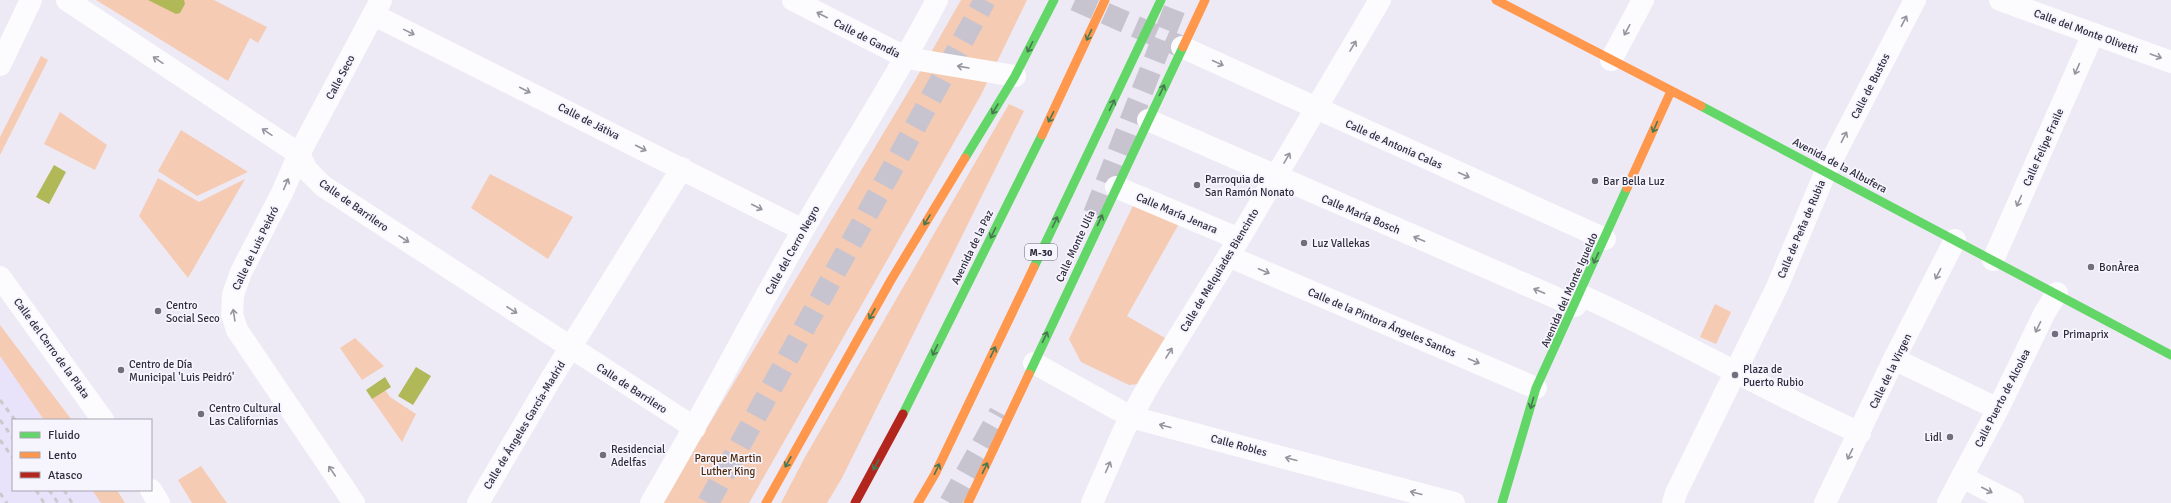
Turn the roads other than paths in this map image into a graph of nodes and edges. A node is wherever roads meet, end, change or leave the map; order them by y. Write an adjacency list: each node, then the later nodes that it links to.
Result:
1 (31, 0): 20 (street)
2 (68, 0): 25 (street, Calle de Barrilero, one-way to 2)
3 (793, 0): 17 (street, Calle de Gandía, one-way to 3)
4 (937, 0): 17 (street, Calle del Cerro Negro)
5 (1054, 0): 21 (main road, one-way to 21)
6 (1106, 0): 56 (main road, Avenida de la Paz, one-way to 56)
7 (1161, 0): 57 (main road, M-30, one-way to 7)
8 (1205, 0): 16 (main road, Calle Monte Ulía)
9 (1380, 0): 23 (street, Calle de Melquiades Biencinto, one-way to 9)
10 (1496, 0): 18 (main road, Avenida de la Albufera)
11 (1643, 0): 18 (street, one-way to 18)
12 (1915, 0): 27 (street, Calle de Bustos, one-way to 12)
13 (2000, 0): 15 (street, Calle del Monte Olivetti)
14 (378, 7): 25 (street, Calle Seco); 26 (street, Calle de Játiva, one-way to 26)
15 (2093, 34): 19 (street, Calle del Monte Olivetti, one-way to 19); 34 (street, Calle Felipe Fraile, one-way to 34)
16 (1182, 47): 23 (street, Calle de Antonia Calas, one-way to 23); 24 (main road, Calle Monte Ulía, one-way to 16)
17 (907, 58): 21 (street, Calle de Gandía, one-way to 17); 30 (street, Calle del Cerro Negro)
18 (1611, 60): 22 (main road, Avenida de la Albufera)
19 (2171, 62)
20 (0, 66)
21 (1015, 76): 55 (main road, one-way to 55)
22 (1671, 91): 27 (main road, Avenida de la Albufera); 31 (main road, Avenida del Monte Igueldo, one-way to 31)
23 (1316, 108): 28 (street, Calle de Melquiades Biencinto, one-way to 23); 31 (street, Calle de Antonia Calas, one-way to 31)
24 (1148, 120): 28 (street, Calle María Bosch); 29 (main road, Calle Monte Ulía)
25 (299, 154): 38 (street, Calle de Barrilero, one-way to 38); 52 (street, Calle de Luis Peidró, one-way to 25)
26 (682, 168): 30 (street, Calle de Játiva, one-way to 30); 38 (street)
27 (1826, 172): 32 (main road, Avenida de la Albufera); 42 (street, Calle de Peña de Rubia)
28 (1276, 177): 33 (street, Calle de Melquiades Biencinto); 37 (street, Calle María Bosch, one-way to 28)
29 (1116, 187): 33 (street, Calle María Jenara); 41 (main road, Calle Monte Ulía, one-way to 29)
30 (803, 230): 47 (street, Calle del Cerro Negro)
31 (1605, 239): 37 (main road, Avenida del Monte Igueldo, one-way to 37)
32 (1956, 240): 34 (main road, Avenida de la Albufera); 40 (street, Calle de la Virgen, one-way to 40)
33 (1233, 248): 43 (street, Calle de la Pintora Ángeles Santos, one-way to 43); 45 (street, Calle de Melquiades Biencinto, one-way to 33)
34 (1993, 260): 36 (main road, Avenida de la Albufera)
35 (0, 276): 46 (street, Calle del Cerro de la Plata)
36 (2057, 293): 39 (main road, Avenida de la Albufera); 44 (street, Calle Puerto de Alcolea, one-way to 44)
37 (1577, 300): 42 (street, Calle María Bosch); 43 (main road, Avenida del Monte Igueldo)
38 (570, 348): 47 (street, Calle de Barrilero); 53 (street, Calle de Ángeles García-Madrid)
39 (2171, 355)
40 (1894, 359): 44 (street); 48 (street, Calle de la Virgen)
41 (1034, 363): 45 (street, Calle Robles); 58 (main road, Calle Monte Ulía, one-way to 41)
42 (1736, 372): 48 (street); 62 (street)
43 (1536, 388): 61 (main road, Avenida del Monte Igueldo, one-way to 61)
44 (1998, 409): 49 (street, Calle Puerto de Alcolea)
45 (1131, 416): 59 (street, Calle de Melquiades Biencinto, one-way to 45); 60 (street, Calle Robles, one-way to 45)
46 (102, 419)
47 (695, 428): 54 (street, Calle del Cerro Negro)
48 (1860, 433): 63 (street, Calle de la Virgen, one-way to 63)
49 (1962, 477): 64 (street, Calle Puerto de Alcolea); 65 (street, one-way to 65)
50 (152, 491): 51 (street)
51 (159, 503)
52 (354, 503)
53 (478, 503)
54 (651, 503)
55 (766, 503)
56 (855, 503)
57 (918, 503)
58 (968, 503)
59 (1092, 503)
60 (1454, 503)
61 (1502, 503)
62 (1673, 503)
63 (1825, 503)
64 (1948, 503)
65 (2013, 503)

